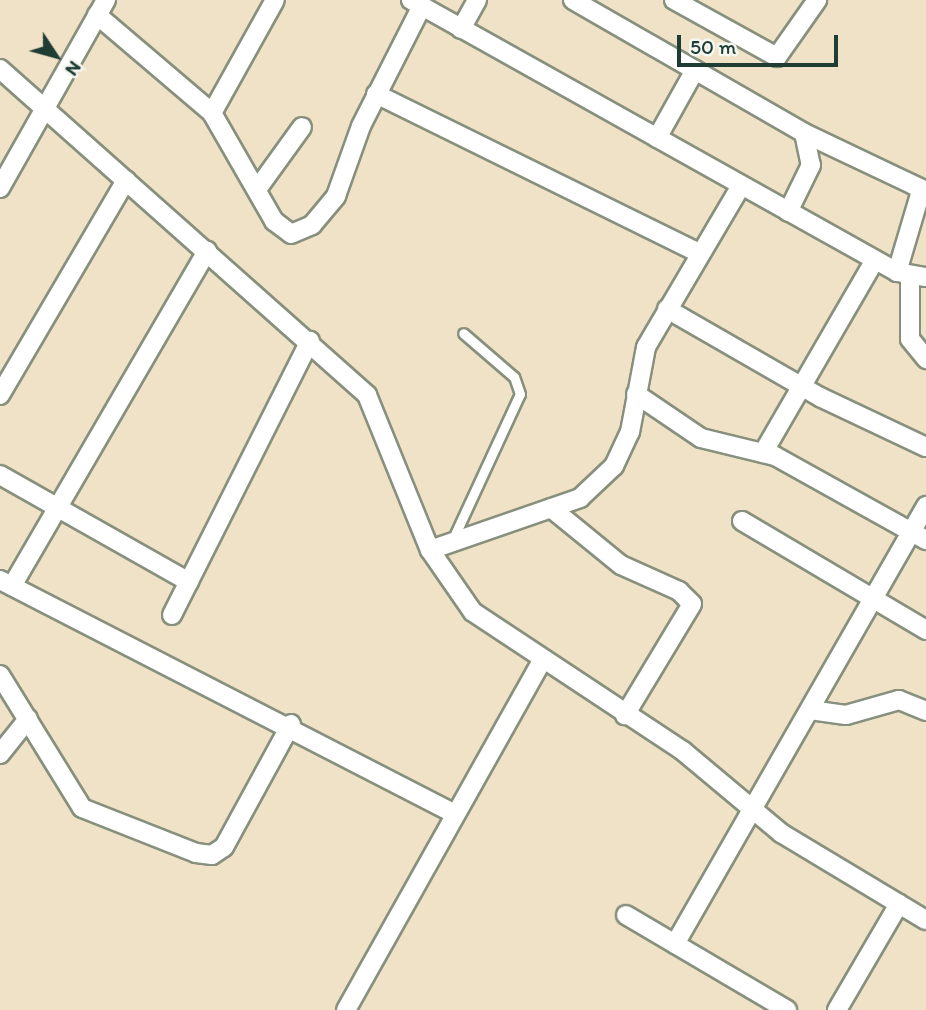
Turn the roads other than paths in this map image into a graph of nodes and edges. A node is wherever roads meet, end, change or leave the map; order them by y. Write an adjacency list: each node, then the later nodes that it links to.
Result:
1 (275, 0): 13 (street)
2 (477, 0): 8 (street)
3 (573, 0): 10 (street)
4 (674, 0): 5 (street)
5 (817, 0)
6 (416, 3): 8 (street); 11 (street)
7 (102, 8): 12 (street); 13 (street)
8 (461, 29): 16 (street)
9 (0, 69): 12 (street)
10 (695, 69): 15 (street); 16 (street)
11 (376, 94): 20 (street); 24 (street)
12 (44, 108): 17 (street); 19 (street)
13 (212, 113): 20 (street)
14 (302, 127): 20 (street)
15 (804, 133): 21 (street); 22 (street)
16 (657, 138): 18 (street)
17 (126, 180): 23 (street); 33 (street)
18 (741, 186): 22 (street); 24 (street)
19 (0, 188)
20 (258, 188)
21 (923, 191): 26 (street)
22 (788, 212): 25 (street)
23 (207, 251): 29 (street); 39 (street)
24 (697, 252): 27 (street)
25 (875, 260): 26 (street); 31 (street)
26 (911, 275): 30 (street)
27 (667, 309): 31 (street); 32 (street)
28 (463, 332): 42 (lane)
29 (310, 341): 43 (street); 44 (street)
30 (926, 359)
31 (800, 385): 34 (street); 35 (street)
32 (636, 394): 35 (street); 38 (street)
33 (0, 395)
34 (926, 447)
35 (762, 453): 41 (street)
36 (0, 475): 39 (street)
37 (926, 506): 41 (street)
38 (551, 508): 42 (street); 53 (street)
39 (57, 509): 44 (street); 45 (street)
40 (742, 521): 46 (street)
41 (919, 535): 46 (street)
42 (450, 543): 43 (street)
43 (430, 550): 49 (street)
44 (189, 582): 47 (street)
45 (6, 583): 55 (street)
46 (873, 600): 48 (street); 51 (street)
47 (172, 615)
48 (926, 630)
49 (541, 663): 53 (street); 58 (street)
50 (0, 675): 54 (street)
51 (810, 710): 52 (street); 57 (street)
52 (926, 711)
53 (625, 715): 57 (street)
54 (28, 719): 55 (street); 56 (street)
55 (291, 724): 58 (street)
56 (0, 754)
57 (754, 810): 59 (street); 62 (street)
58 (453, 813): 63 (street)
59 (899, 904): 61 (street); 65 (street)
60 (626, 915): 62 (street)
61 (926, 920)
62 (675, 944): 64 (street)
63 (346, 1010)
64 (787, 1010)
65 (837, 1010)

